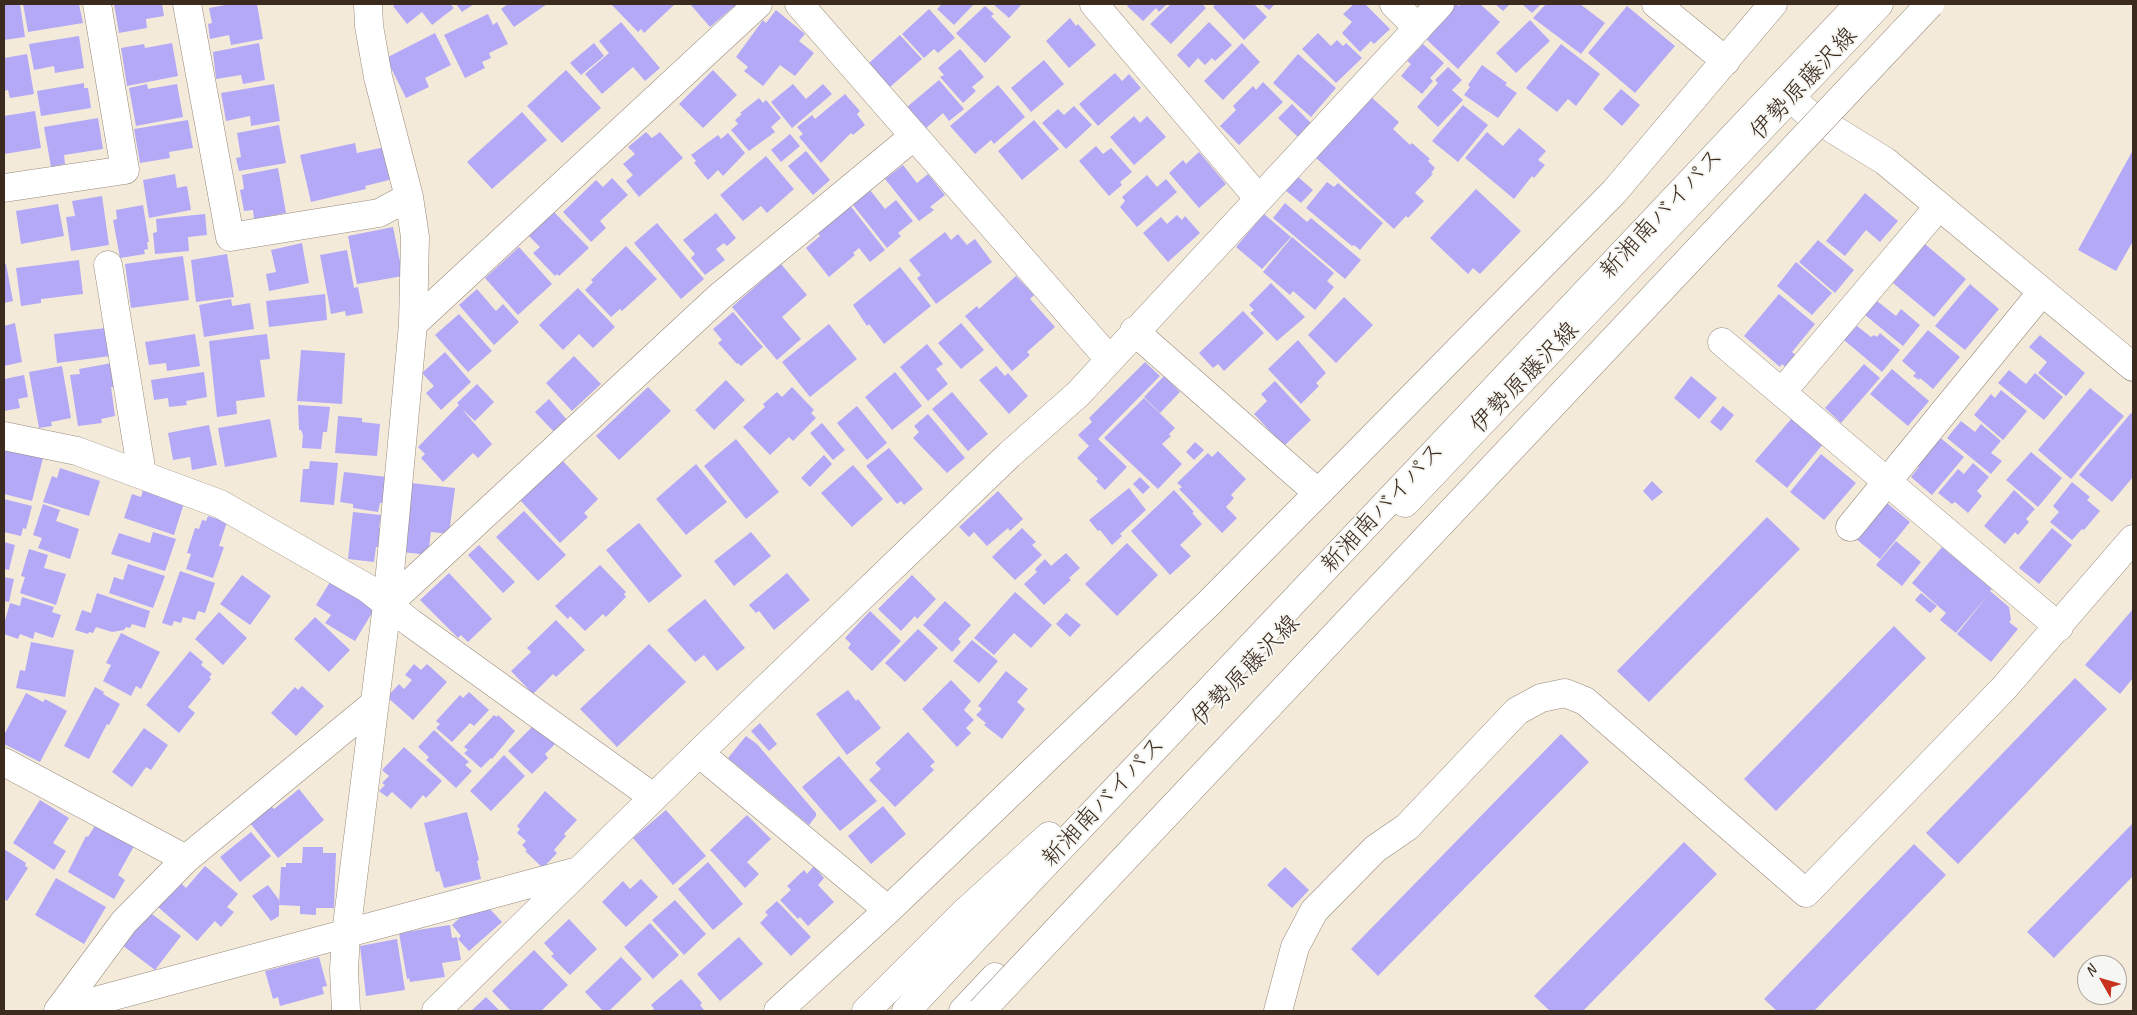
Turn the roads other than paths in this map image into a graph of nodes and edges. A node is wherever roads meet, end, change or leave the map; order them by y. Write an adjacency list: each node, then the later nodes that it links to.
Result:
1 (97, 4): 19 (main road)
2 (187, 4): 20 (main road)
3 (368, 4): 20 (main road)
4 (758, 4): 25 (main road)
5 (799, 4): 18 (main road)
6 (1094, 4): 21 (main road)
7 (1394, 4): 15 (main road)
8 (1440, 4): 15 (main road)
9 (1656, 4): 16 (main road)
10 (1773, 4): 16 (main road)
11 (1859, 4): 39 (main road, 新湘南バイパス)
12 (1879, 4): 17 (main road, 伊勢原藤沢線)
13 (1914, 4): 17 (main road, 伊勢原藤沢線)
14 (1930, 4): 46 (main road, bridge)
15 (1418, 28): 21 (main road)
16 (1726, 61): 34 (main road)
17 (1800, 106): 22 (main road); 55 (main road, 伊勢原藤沢線); 56 (main road, 伊勢原藤沢線)
18 (914, 136): 28 (main road); 37 (main road)
19 (4, 188)
20 (409, 197): 25 (main road)
21 (1259, 199): 26 (main road)
22 (1938, 206): 24 (main road); 30 (main road)
23 (108, 265): 32 (main road)
24 (2042, 292): 29 (main road); 33 (main road)
25 (413, 324): 37 (main road)
26 (1134, 332): 28 (main road); 34 (main road)
27 (1722, 342): 30 (main road)
28 (1109, 359): 41 (main road)
29 (2133, 367)
30 (1782, 392): 33 (main road)
31 (4, 436): 32 (main road)
32 (142, 474): 37 (main road)
33 (1887, 481): 35 (main road); 38 (main road)
34 (1318, 493): 47 (main road)
35 (1850, 527)
36 (2133, 539): 38 (main road)
37 (387, 604): 40 (main road); 43 (main road)
38 (2059, 627): 59 (main road)
39 (1201, 700): 53 (main road); 54 (main road, 新湘南バイパス)
40 (373, 705): 44 (main road); 48 (main road)
41 (698, 753): 43 (main road); 47 (main road)
42 (4, 762): 44 (main road)
43 (653, 797): 45 (main road)
44 (186, 859): 49 (main road)
45 (579, 871): 48 (main road); 51 (main road)
46 (1086, 900): 57 (main road, bridge); 58 (main road, bridge)
47 (888, 910): 52 (main road)
48 (346, 934): 49 (main road); 50 (main road)
49 (58, 1011)
50 (346, 1011)
51 (436, 1011)
52 (778, 1011)
53 (866, 1011)
54 (906, 1011)
55 (922, 1011)
56 (963, 1011)
57 (982, 1011)
58 (1000, 1011)
59 (1278, 1011)

